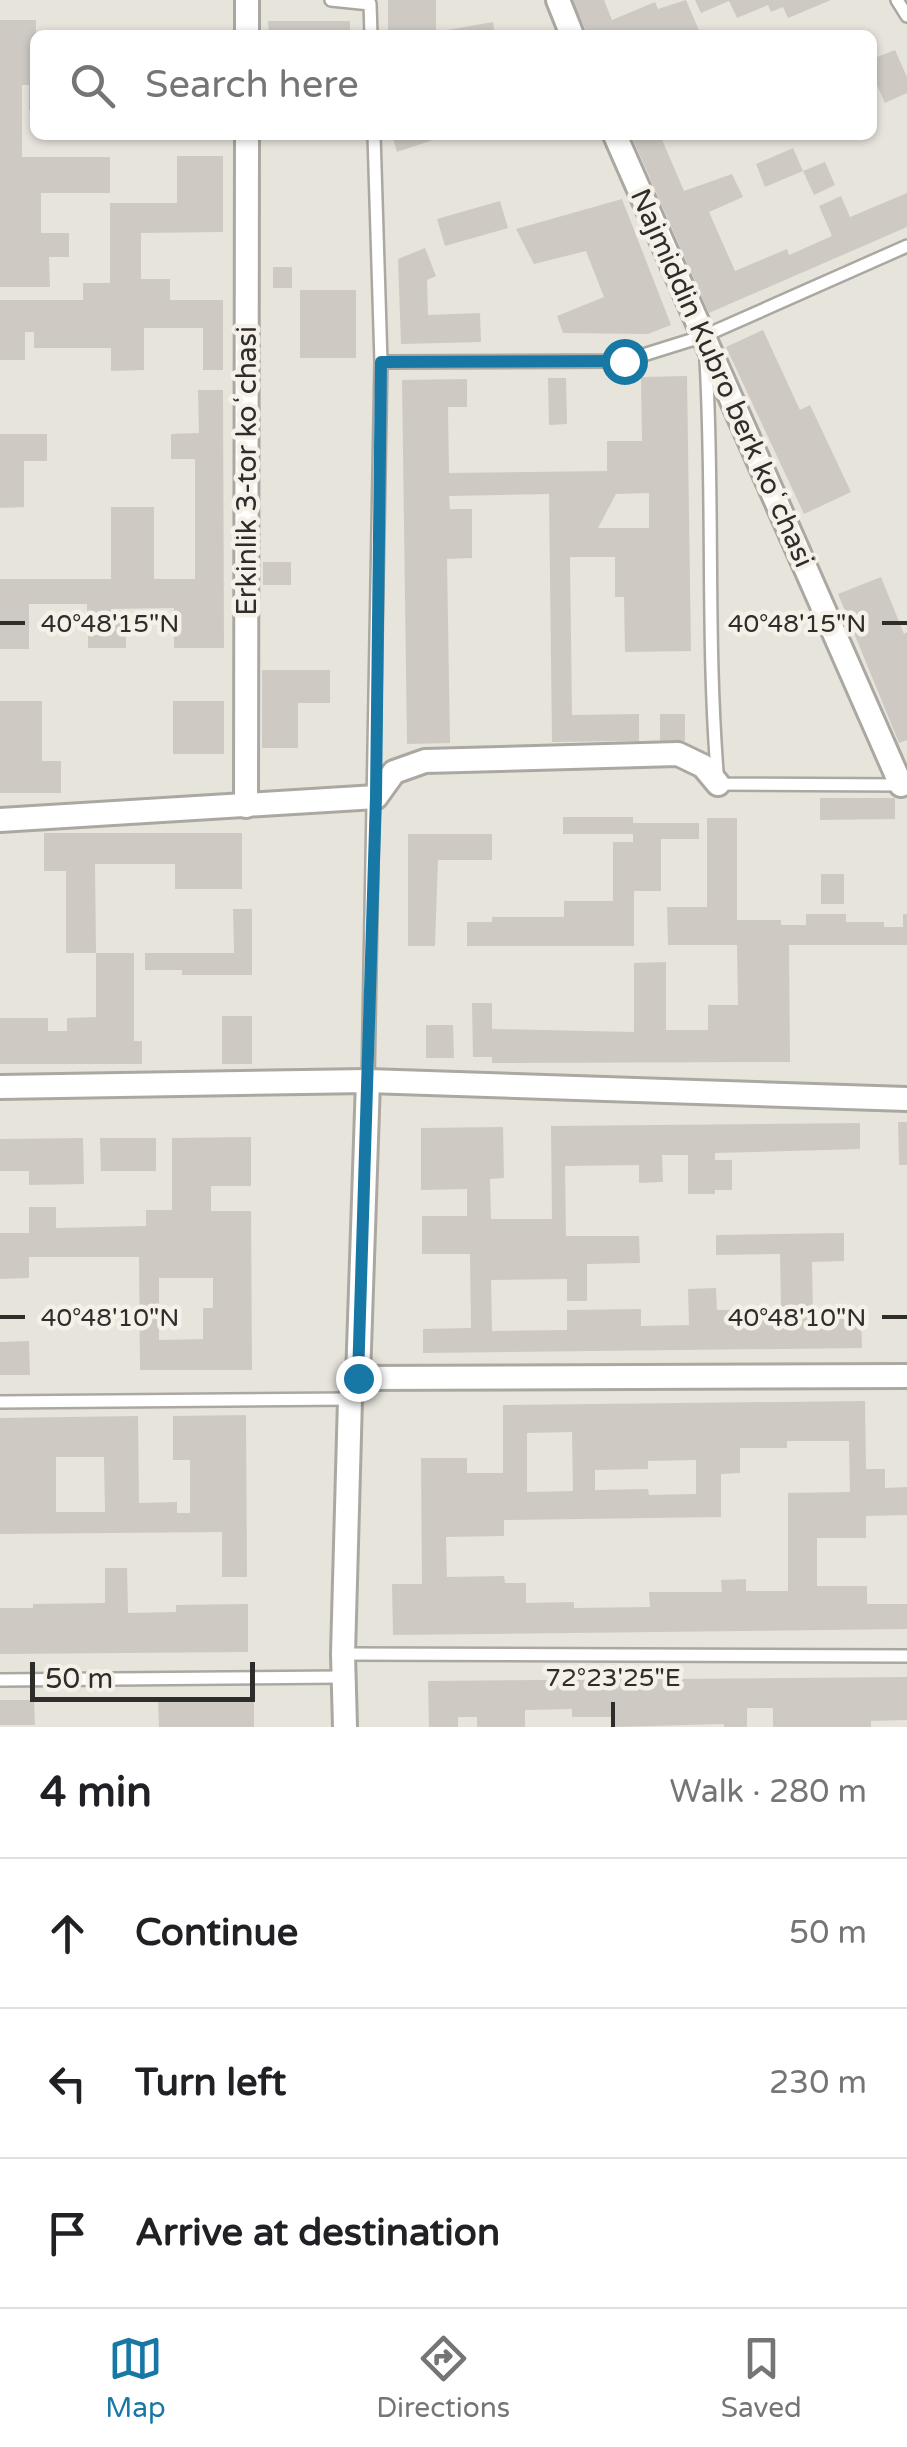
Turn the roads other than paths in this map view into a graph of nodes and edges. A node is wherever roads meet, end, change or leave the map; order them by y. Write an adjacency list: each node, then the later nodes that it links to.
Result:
1 (248, 0): 6 (street)
2 (331, 0): 7 (lane)
3 (558, 0): 8 (street)
4 (897, 0): 5 (lane)
5 (907, 16)
6 (248, 30)
7 (371, 30)
8 (570, 30)
9 (247, 140): 18 (street, Erkinlik 3-tor koʻchasi)
10 (374, 140): 14 (lane)
11 (617, 140): 13 (street, Najmiddin Kubro berk koʻchasi)
12 (907, 246): 13 (lane)
13 (704, 336): 14 (lane); 15 (lane); 16 (street, Najmiddin Kubro berk koʻchasi)
14 (381, 362): 17 (lane)
15 (718, 784): 16 (lane); 17 (street)
16 (904, 786)
17 (376, 797): 18 (street); 20 (lane)
18 (246, 806): 19 (street)
19 (0, 820)
20 (368, 1081): 21 (street); 22 (street); 24 (street)
21 (0, 1087)
22 (907, 1100)
23 (907, 1376): 24 (street)
24 (354, 1388): 25 (lane); 27 (street)
25 (0, 1402)
26 (907, 1656): 27 (lane)
27 (343, 1665): 28 (lane); 29 (street)
28 (0, 1680)
29 (345, 1727)

